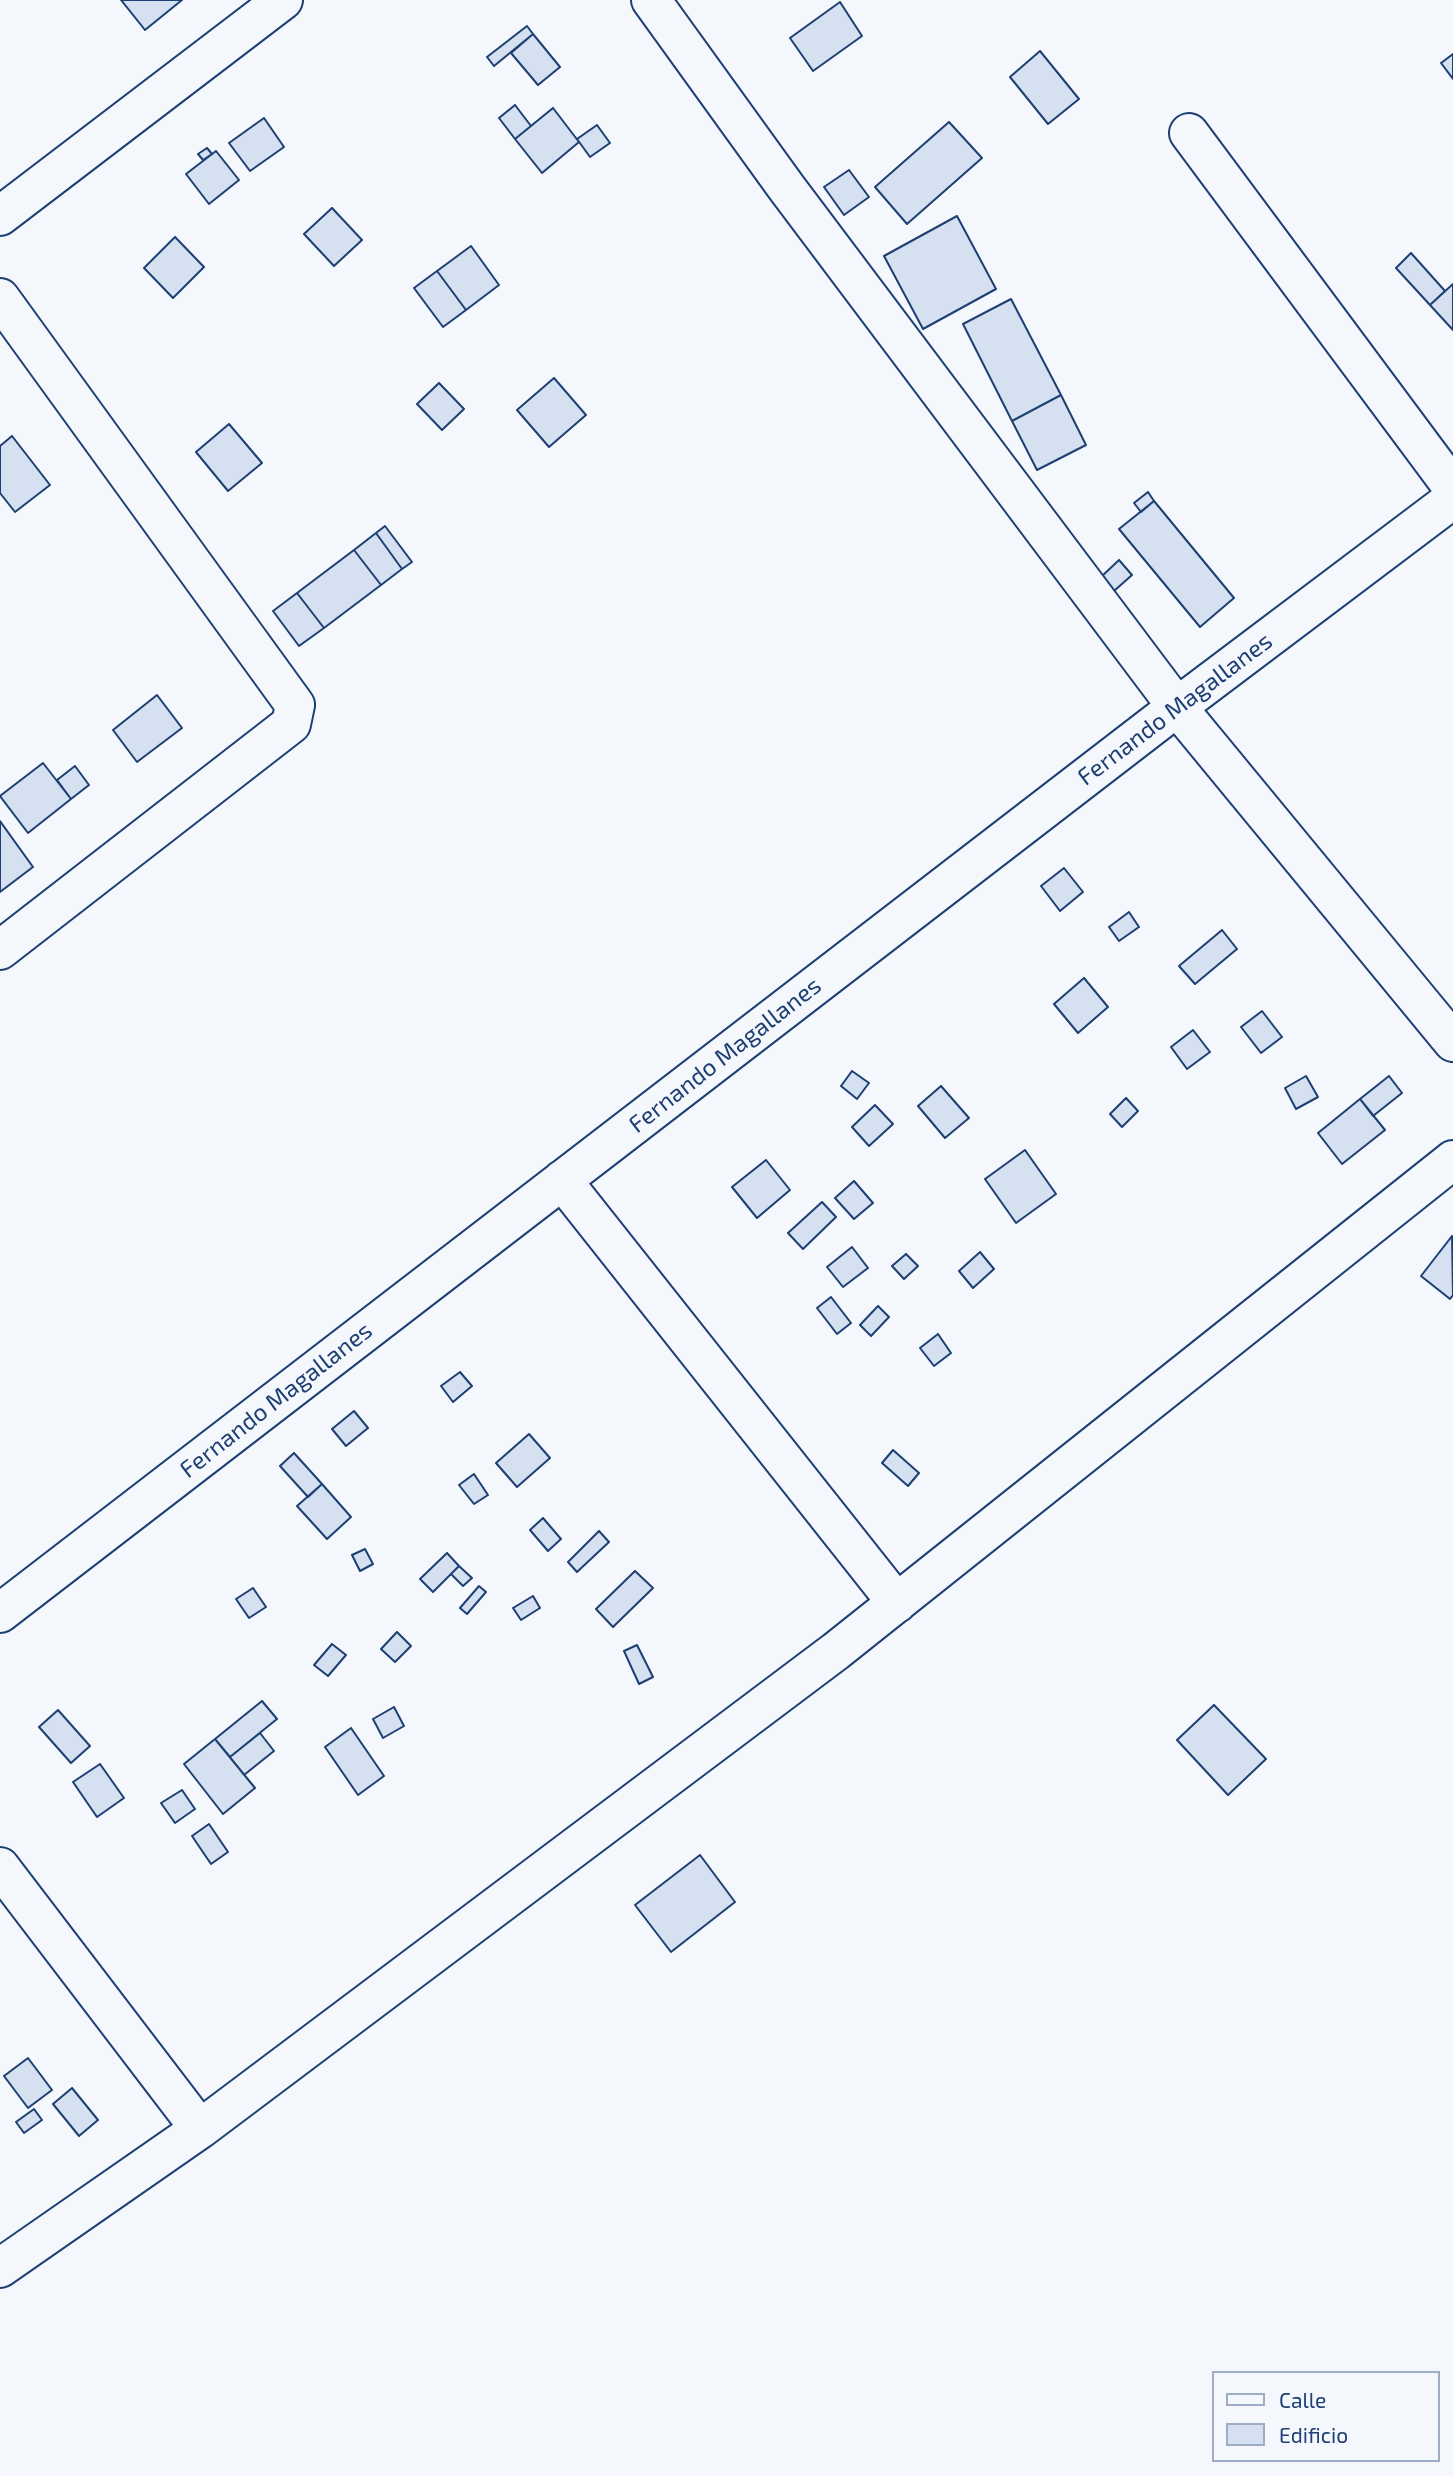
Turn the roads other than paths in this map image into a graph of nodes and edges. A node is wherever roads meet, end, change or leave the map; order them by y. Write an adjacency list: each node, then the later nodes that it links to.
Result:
1 (283, 0): 4 (street)
2 (651, 0): 8 (street)
3 (1189, 133): 6 (street)
4 (0, 216)
5 (0, 298): 9 (street)
6 (1453, 488)
7 (1453, 499): 8 (street, Fernando Magallanes)
8 (1177, 707): 10 (street); 12 (street, Fernando Magallanes)
9 (0, 950)
10 (1453, 1042)
11 (1453, 1160): 13 (street)
12 (562, 1180): 13 (street); 14 (street, Fernando Magallanes)
13 (897, 1603): 16 (street)
14 (0, 1613)
15 (0, 1867): 16 (street)
16 (201, 2129): 17 (street)
17 (0, 2268)

